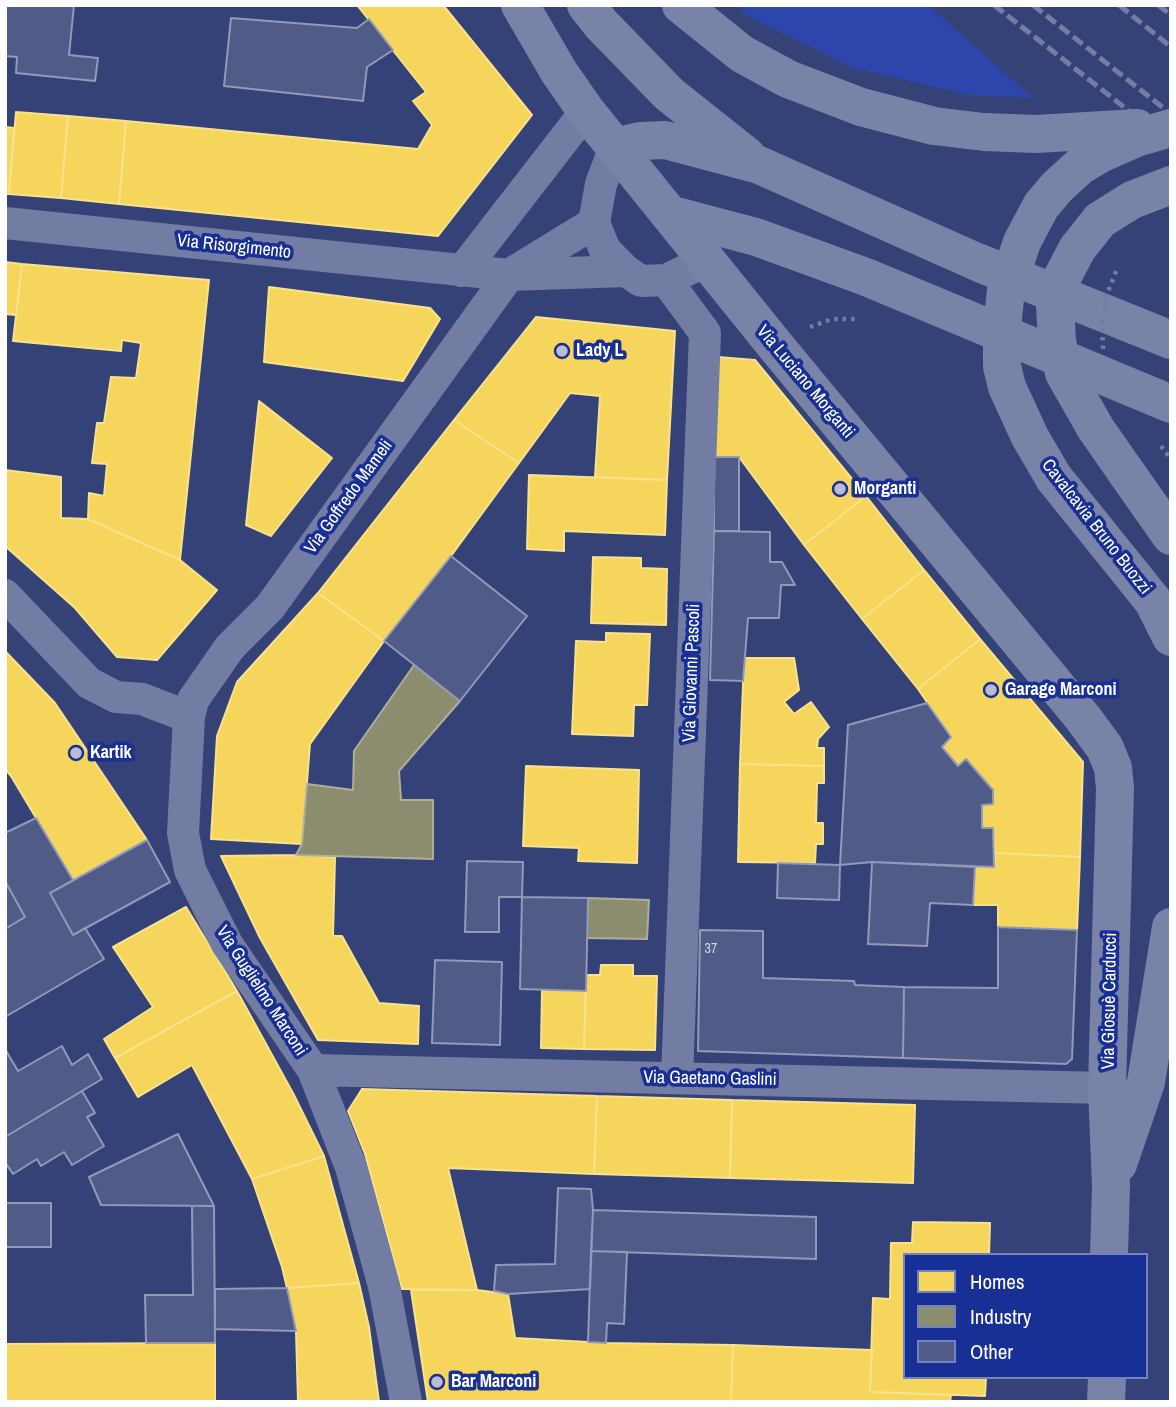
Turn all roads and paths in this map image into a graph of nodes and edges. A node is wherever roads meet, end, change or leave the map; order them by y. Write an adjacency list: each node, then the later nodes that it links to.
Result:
1 (520, 5): 4 (main road, Via Luciano Morganti)
2 (586, 5): 7 (main road)
3 (681, 5): 5 (main road, bridge)
4 (586, 111): 6 (main road, Via Luciano Morganti); 15 (street)
5 (1171, 127): 28 (main road, Cavalcavia Bruno Buozzi, bridge)
6 (615, 147): 7 (main road); 9 (main road, Via Luciano Morganti); 11 (street)
7 (759, 166): 20 (main road)
8 (1171, 184): 26 (main road, bridge)
9 (669, 214): 12 (main road); 13 (main road, Via Luciano Morganti)
10 (5, 223): 15 (street, Via Risorgimento)
11 (594, 223): 16 (street); 17 (street)
12 (756, 237): 13 (main road); 23 (main road)
13 (706, 261): 18 (street); 21 (main road, Via Luciano Morganti)
14 (1123, 261): 22 (path, bridge)
15 (462, 271): 17 (street, Via Risorgimento)
16 (626, 271): 17 (street, Via Risorgimento); 18 (street, Via Risorgimento)
17 (509, 275): 29 (street, Via Goffredo Mameli)
18 (666, 279): 33 (street, Via Giovanni Pascoli)
19 (860, 319): 21 (path)
20 (1171, 340)
21 (774, 344): 30 (main road, Via Luciano Morganti)
22 (1103, 350)
23 (1171, 404)
24 (1156, 439): 25 (path, bridge)
25 (1171, 460)
26 (1171, 536)
27 (5, 595): 29 (street)
28 (1171, 637)
29 (189, 717): 32 (street, Via Guglielmo Marconi)
30 (1105, 748): 34 (main road, Via Giosuè Carducci)
31 (1171, 927): 35 (main road)
32 (313, 1070): 33 (street, Via Gaetano Gaslini); 38 (street, Via Guglielmo Marconi)
33 (677, 1078): 34 (street, Via Gaetano Gaslini)
34 (1107, 1088): 35 (main road, Via Giosuè Carducci)
35 (1111, 1186): 36 (main road, Via Giosuè Carducci)
36 (1109, 1253)
37 (1107, 1379): 39 (main road)
38 (406, 1402)
39 (1106, 1402)

